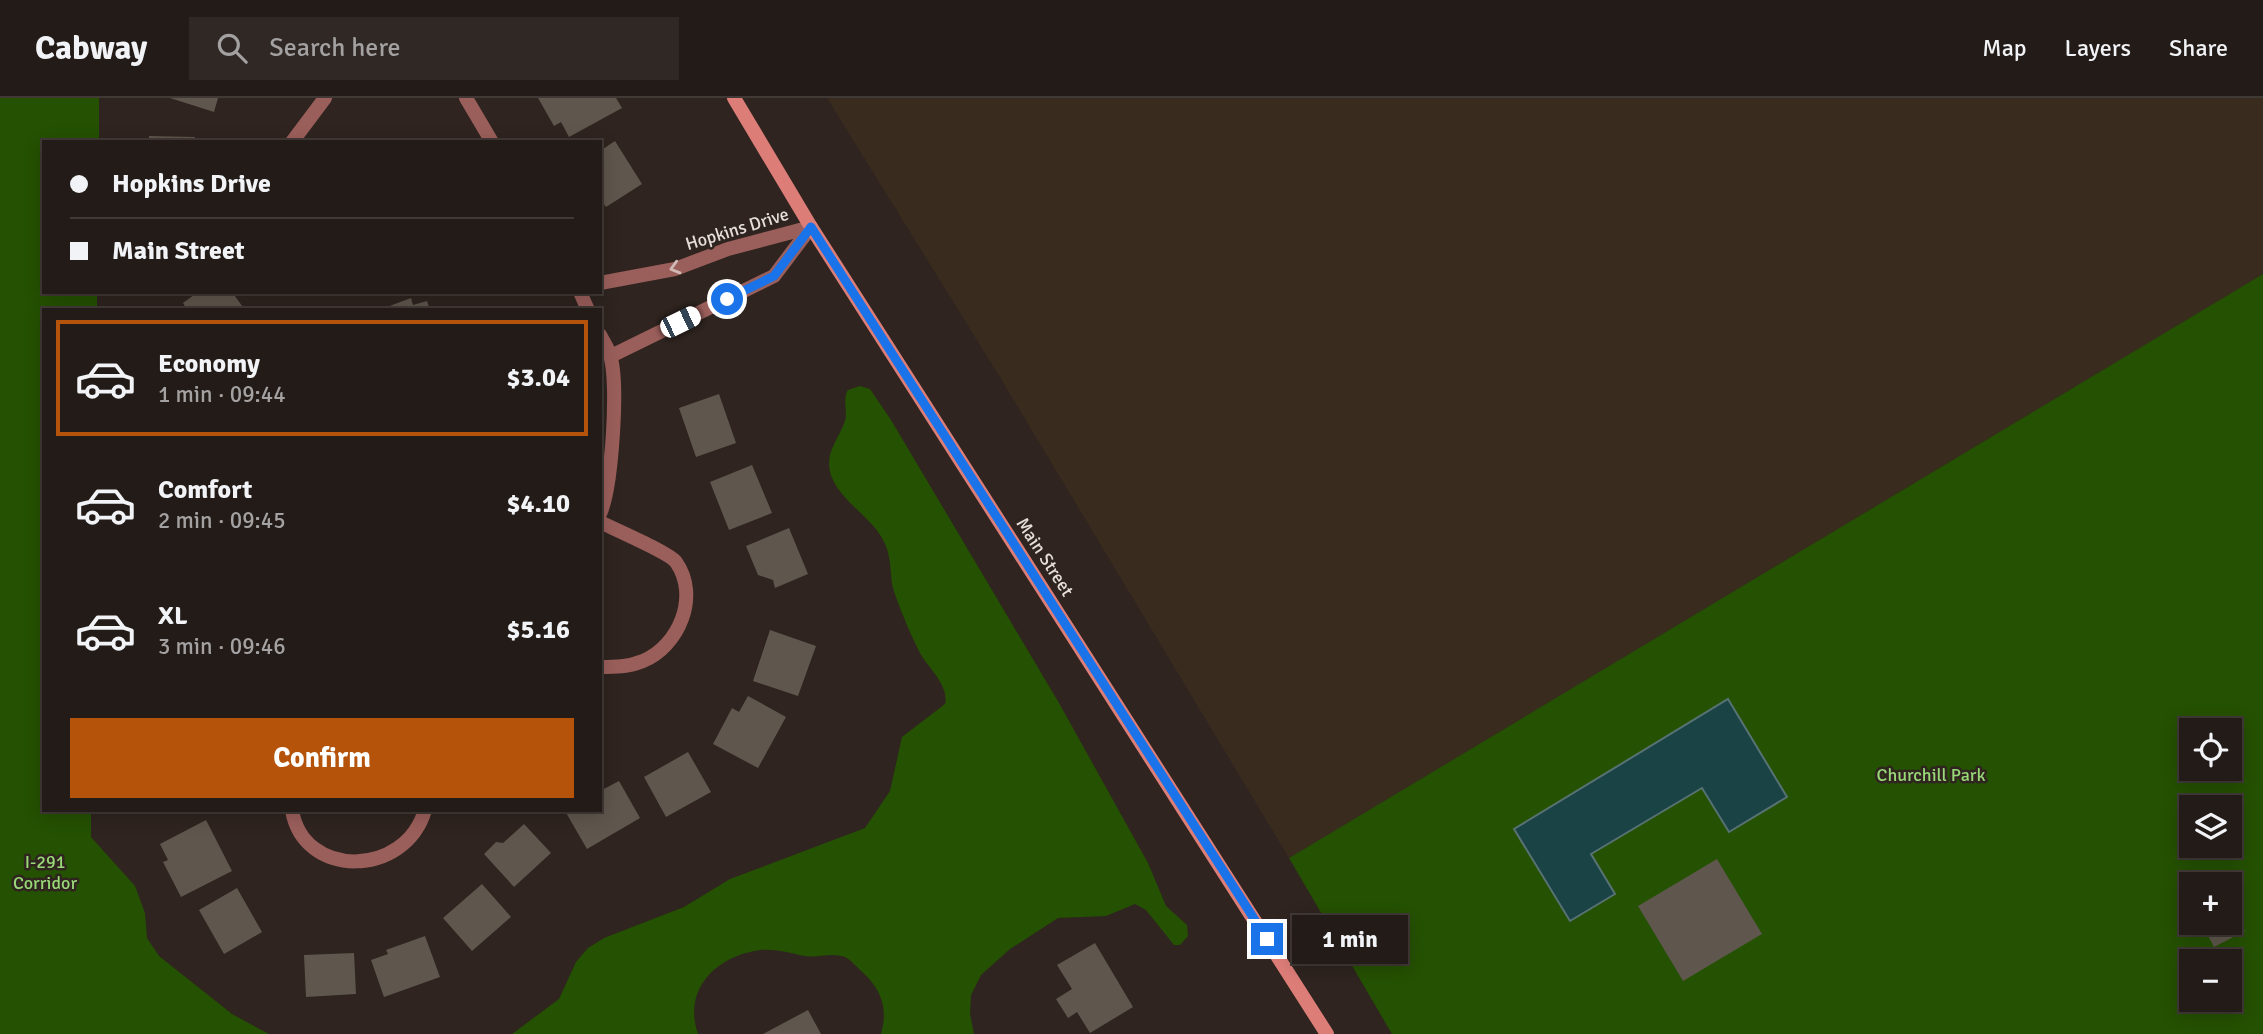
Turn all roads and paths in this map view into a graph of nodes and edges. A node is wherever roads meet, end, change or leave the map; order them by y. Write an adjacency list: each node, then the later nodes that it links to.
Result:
1 (325, 98): 4 (street)
2 (466, 98): 5 (street)
3 (734, 98): 6 (main road, Main Street)
4 (294, 140)
5 (491, 140)
6 (811, 227): 7 (street, Hopkins Drive, one-way to 7); 9 (street, Hopkins Drive); 15 (main road, Main Street)
7 (602, 284)
8 (602, 338): 9 (street)
9 (611, 356): 10 (street)
10 (602, 510)
11 (602, 523): 12 (street)
12 (602, 667)
13 (293, 812): 14 (street)
14 (424, 812)
15 (1327, 1034)

